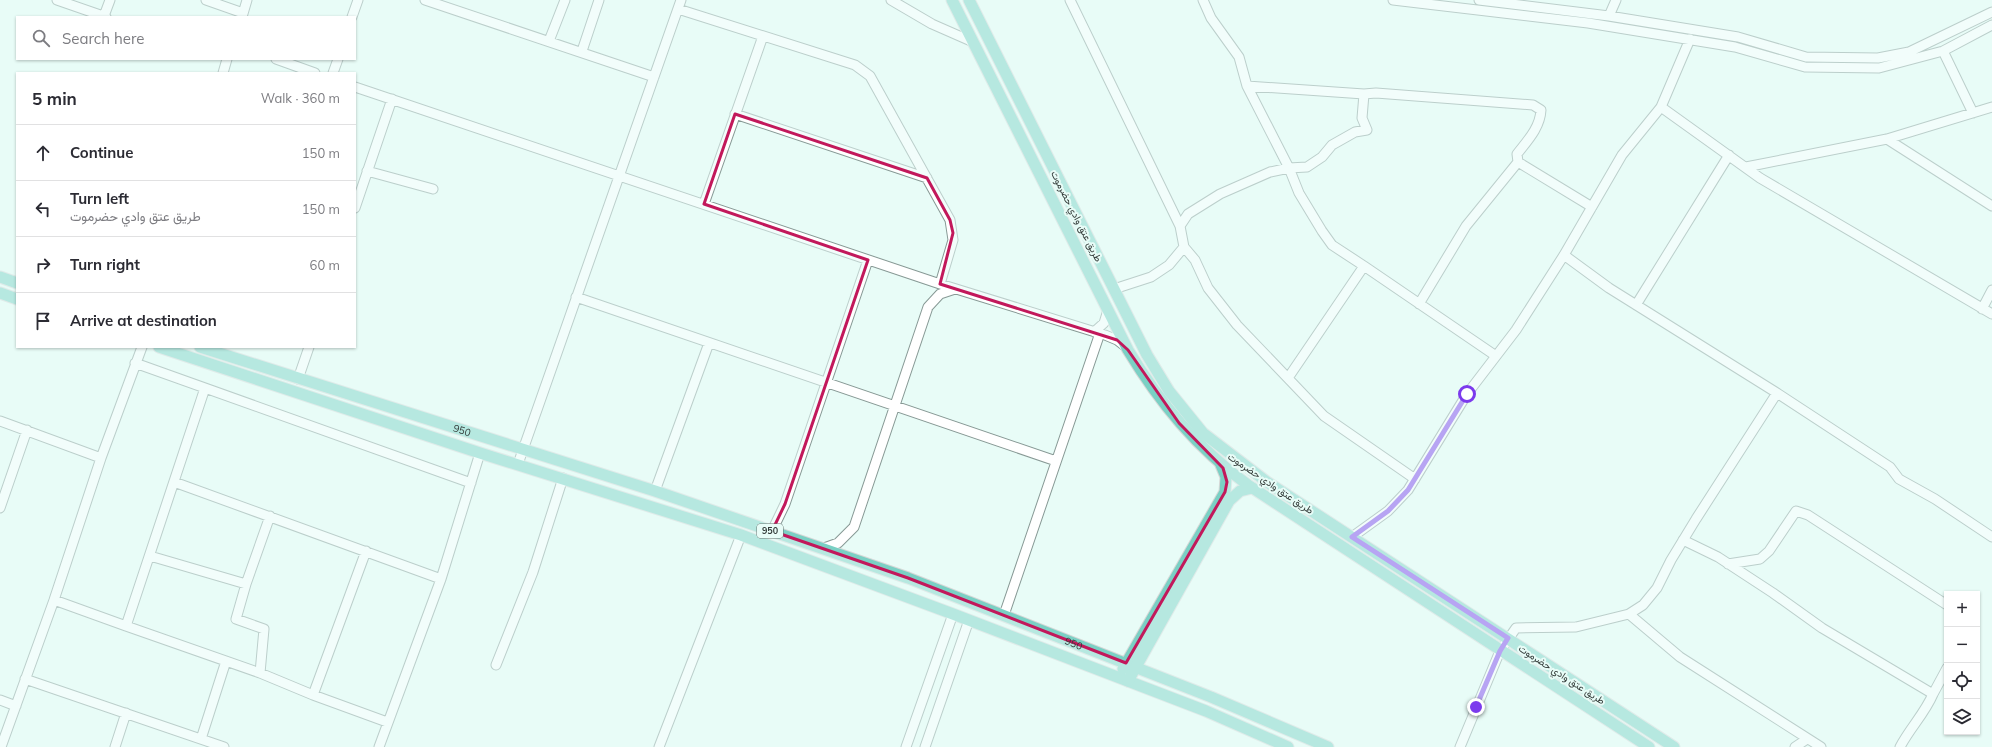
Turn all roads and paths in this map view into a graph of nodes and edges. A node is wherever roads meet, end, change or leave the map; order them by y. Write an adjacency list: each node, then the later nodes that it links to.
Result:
1 (57, 0): 20 (street)
2 (110, 0): 21 (street)
3 (206, 0): 19 (street)
4 (247, 0): 19 (street)
5 (358, 0): 22 (street)
6 (425, 0): 27 (street)
7 (565, 0): 27 (street)
8 (599, 0): 30 (street)
9 (891, 0): 28 (street)
10 (952, 0): 28 (main road, طريق عتق وادي حضرموت)
11 (969, 0): 68 (main road, طريق عتق وادي حضرموت)
12 (1070, 0): 59 (street)
13 (1203, 0): 38 (street)
14 (1393, 0): 26 (street)
15 (1479, 0): 23 (street)
16 (1616, 0): 23 (street)
17 (680, 4): 25 (street); 37 (street)
18 (1992, 12): 23 (street)
19 (242, 15)
20 (102, 16)
21 (105, 16)
22 (352, 16)
23 (1610, 16)
24 (1992, 25): 29 (street)
25 (762, 36): 45 (street); 53 (street)
26 (1690, 40): 29 (street); 42 (street)
27 (549, 41): 30 (street)
28 (973, 42): 76 (main road, طريق عتق وادي حضرموت)
29 (1943, 51): 44 (street)
30 (582, 52): 37 (street)
31 (227, 60): 34 (street)
32 (279, 60): 35 (street)
33 (338, 60): 36 (street)
34 (222, 72)
35 (312, 72)
36 (333, 72)
37 (654, 77): 52 (street)
38 (1247, 86): 40 (street); 49 (street)
39 (356, 87): 41 (street)
40 (1364, 94): 48 (street); 49 (street)
41 (392, 99): 51 (street); 52 (street)
42 (1661, 107): 47 (street); 58 (street)
43 (1992, 107): 44 (street)
44 (1973, 113): 46 (street)
45 (735, 114): 53 (street); 55 (street)
46 (1888, 140): 50 (street); 57 (street)
47 (1729, 156): 50 (street); 74 (street)
48 (1518, 162): 58 (street); 73 (street)
49 (1289, 168): 59 (street); 63 (street)
50 (1746, 168): 75 (street)
51 (367, 172): 54 (street); 56 (street)
52 (619, 175): 55 (street); 71 (street)
53 (927, 178): 66 (street)
54 (433, 189)
55 (704, 204): 62 (street)
56 (356, 205)
57 (1992, 206)
58 (1592, 207): 61 (street)
59 (1180, 226): 60 (street)
60 (1184, 247): 68 (street); 87 (street)
61 (1564, 254): 74 (street); 85 (street)
62 (868, 260): 66 (street); 89 (street)
63 (1364, 266): 73 (street); 87 (street)
64 (0, 277): 65 (main road)
65 (16, 283)
66 (940, 284): 67 (street)
67 (955, 288): 78 (street); 93 (street)
68 (1114, 290): 92 (main road, طريق عتق وادي حضرموت)
69 (1992, 290): 75 (street)
70 (0, 293): 72 (main road)
71 (576, 297): 79 (street); 97 (street)
72 (16, 299)
73 (1419, 304): 85 (street)
74 (1636, 305): 91 (street)
75 (1982, 308): 77 (street)
76 (1108, 310): 78 (street); 84 (main road, طريق عتق وادي حضرموت)
77 (1992, 314)
78 (1097, 333): 84 (street); 100 (street)
79 (709, 343): 89 (street); 108 (street)
80 (142, 348): 86 (street)
81 (162, 348): 98 (main road, 950)
82 (203, 348): 88 (main road, 950 / 950)
83 (309, 348): 88 (street)
84 (1128, 350): 94 (main road, طريق عتق وادي حضرموت)
85 (1496, 356): 104 (street)
86 (135, 363): 90 (street); 99 (street)
87 (1288, 378): 104 (street)
88 (298, 379): 97 (main road, 950 / 950)
89 (825, 382): 93 (street); 111 (street)
90 (205, 388): 105 (street); 106 (street)
91 (1777, 393): 114 (street); 115 (street)
92 (1176, 400): 94 (main road); 113 (main road, طريق عتق وادي حضرموت)
93 (895, 406): 100 (street); 116 (street)
94 (1166, 408): 102 (main road, طريق عتق وادي حضرموت)
95 (0, 421): 96 (street)
96 (27, 430): 99 (street); 109 (street)
97 (523, 450): 101 (street); 108 (main road, 950 / 950)
98 (480, 453): 101 (main road, 950); 106 (street)
99 (101, 458): 122 (street)
100 (1056, 461): 126 (street)
101 (518, 464): 103 (main road, 950)
102 (1221, 464): 107 (main road, طريق عتق وادي حضرموت); 133 (main road)
103 (563, 478): 112 (main road, 950); 132 (street)
104 (1415, 479): 113 (street)
105 (174, 482): 110 (street); 118 (street)
106 (471, 484): 120 (street)
107 (1252, 488): 130 (main road, طريق عتق وادي حضرموت); 133 (main road)
108 (655, 491): 111 (main road, 950 / 950)
109 (0, 508)
110 (270, 516): 117 (street); 121 (street)
111 (772, 531): 116 (main road, 950 / 950)
112 (741, 535): 124 (main road, 950); 150 (street)
113 (1352, 537): 129 (main road, طريق عتق وادي حضرموت)
114 (1992, 537)
115 (1683, 540): 119 (street); 125 (street)
116 (824, 548): 126 (main road, 950 / 950)
117 (366, 551): 120 (street); 139 (street)
118 (150, 556): 121 (street); 128 (street)
119 (1728, 564): 123 (street); 138 (street)
120 (441, 578): 143 (street)
121 (246, 584): 134 (street)
122 (54, 600): 128 (street); 137 (street)
123 (1944, 603)
124 (953, 614): 127 (main road, 950); 151 (street)
125 (1629, 614): 129 (street); 145 (street)
126 (1004, 615): 133 (main road, 950 / 950)
127 (969, 620): 136 (main road, 950); 152 (street)
128 (126, 626): 131 (street)
129 (1508, 638): 130 (street); 157 (main road, طريق عتق وادي حضرموت)
130 (1500, 651): 155 (street); 156 (main road, طريق عتق وادي حضرموت)
131 (226, 661): 134 (street); 144 (street)
132 (496, 665)
133 (1131, 665): 136 (main road); 154 (main road, 950 / 950)
134 (260, 673): 139 (street)
135 (1944, 674): 138 (street)
136 (1123, 679): 153 (main road, 950)
137 (25, 680): 141 (street); 142 (street)
138 (1933, 694): 160 (street)
139 (313, 695): 143 (street)
140 (0, 700): 141 (street)
141 (16, 706): 146 (street)
142 (126, 713): 144 (street); 147 (street)
143 (387, 722): 149 (street)
144 (201, 738): 148 (street)
145 (1807, 739): 158 (street); 159 (street)
146 (2, 747)
147 (115, 747)
148 (224, 747)
149 (379, 747)
150 (659, 747)
151 (906, 747)
152 (925, 747)
153 (1288, 747)
154 (1328, 747)
155 (1460, 747)
156 (1649, 747)
157 (1674, 747)
158 (1795, 747)
159 (1820, 747)
160 (1900, 747)

